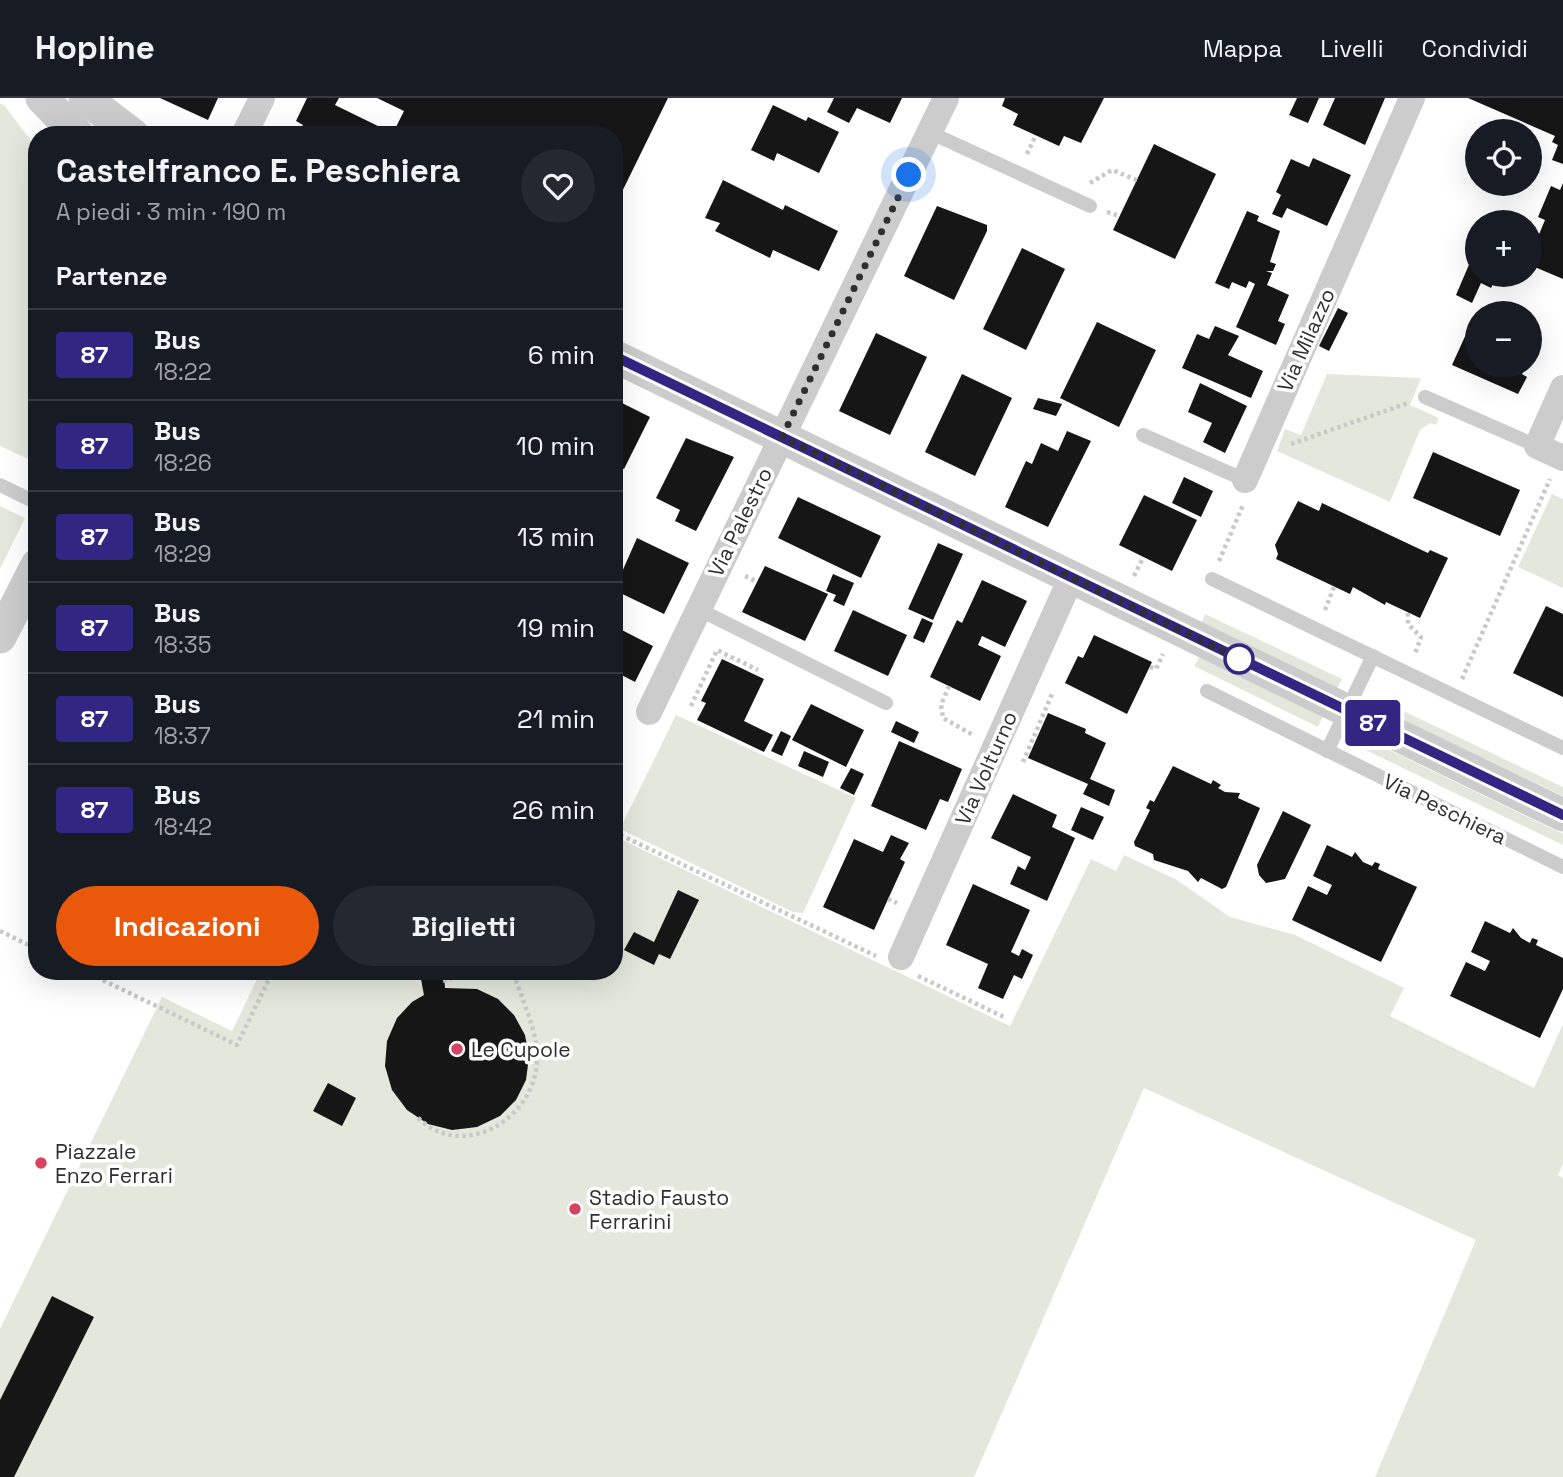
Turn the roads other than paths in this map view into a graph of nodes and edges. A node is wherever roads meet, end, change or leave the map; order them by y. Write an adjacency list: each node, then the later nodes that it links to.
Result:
1 (42, 98): 6 (street)
2 (85, 98): 7 (street)
3 (262, 98): 8 (street)
4 (946, 98): 9 (street, Via Palestro)
5 (1412, 98): 17 (street, Via Milazzo)
6 (69, 126)
7 (121, 126)
8 (248, 126)
9 (929, 132): 10 (lane); 15 (street, Via Palestro)
10 (1085, 204)
11 (623, 360): 15 (street)
12 (1563, 388): 16 (street)
13 (1425, 397): 16 (lane)
14 (1143, 435): 17 (lane)
15 (782, 437): 20 (street); 23 (street, Via Palestro)
16 (1553, 454)
17 (1245, 480)
18 (0, 485): 19 (lane)
19 (28, 499)
20 (1071, 578): 28 (street); 34 (street, Via Volturno)
21 (1212, 579): 25 (lane)
22 (28, 583): 24 (street)
23 (698, 609): 27 (lane); 29 (street, Via Palestro)
24 (0, 637)
25 (1373, 656): 28 (lane); 30 (lane)
26 (1207, 691): 31 (lane, Via Peschiera)
27 (886, 703)
28 (1346, 711): 31 (lane); 32 (street)
29 (649, 712)
30 (1563, 748)
31 (1327, 751): 33 (lane, Via Peschiera)
32 (1563, 814)
33 (1563, 867)
34 (899, 964)

